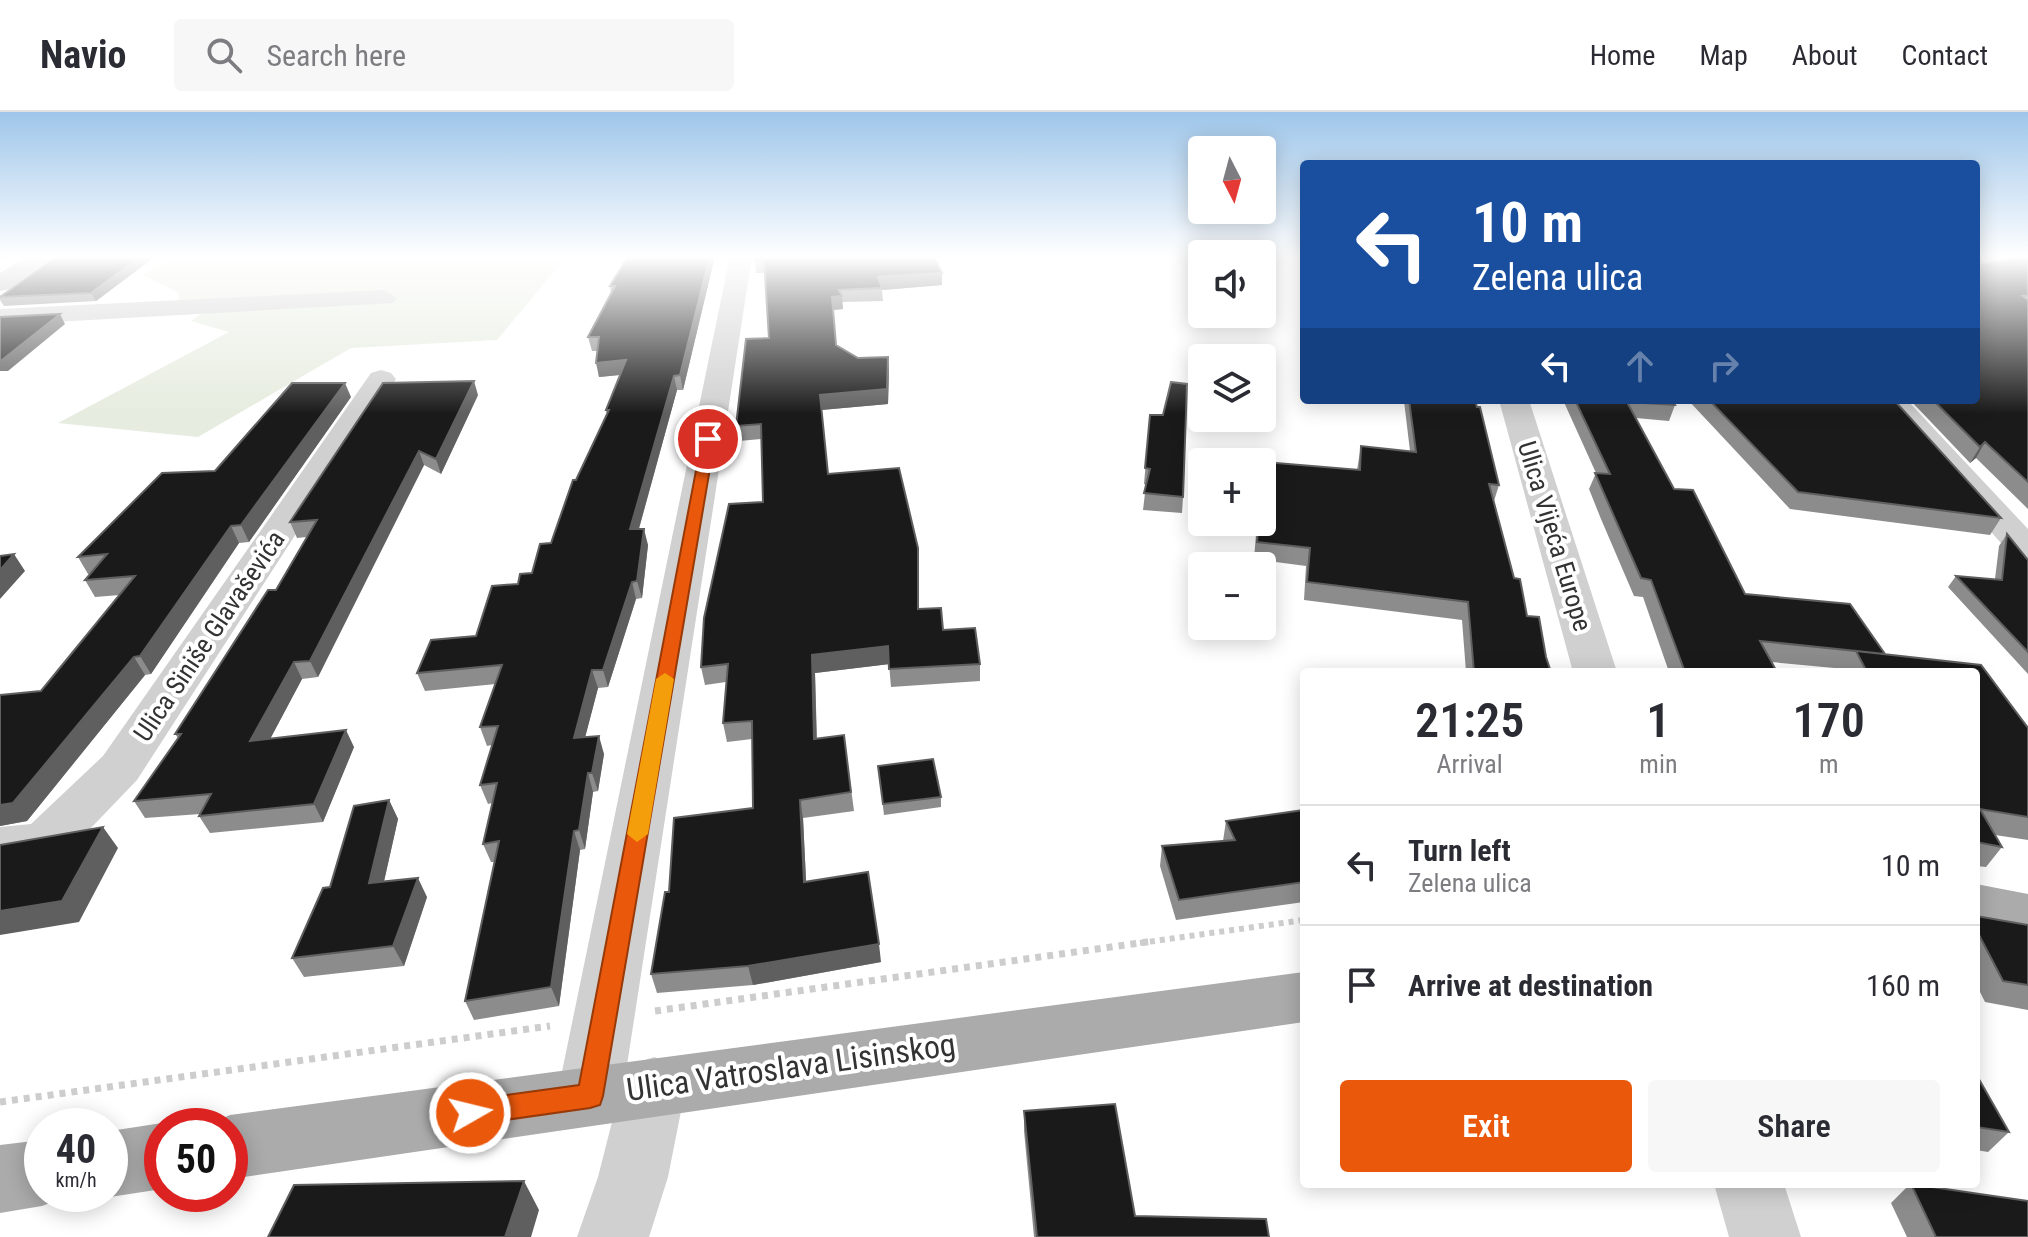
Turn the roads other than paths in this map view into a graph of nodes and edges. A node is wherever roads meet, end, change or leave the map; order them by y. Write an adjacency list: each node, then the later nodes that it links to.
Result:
1 (172, 308): 3 (street)
2 (734, 308): 13 (street)
3 (0, 317)
4 (381, 379): 9 (street, Ulica Siniše Glavaševića)
5 (1515, 404): 8 (street, Ulica Vijeća Europe)
6 (1894, 404): 7 (street)
7 (2028, 551)
8 (1594, 668)
9 (0, 846)
10 (1980, 907): 11 (main road)
11 (2028, 916)
12 (1300, 998): 13 (main road, Ulica Vatroslava Lisinskog)
13 (622, 1091): 14 (main road, Ulica Vatroslava Lisinskog); 18 (street)
14 (248, 1144)
15 (24, 1176): 16 (main road)
16 (0, 1179)
17 (1750, 1188): 19 (street)
18 (613, 1237)
19 (1765, 1237)

